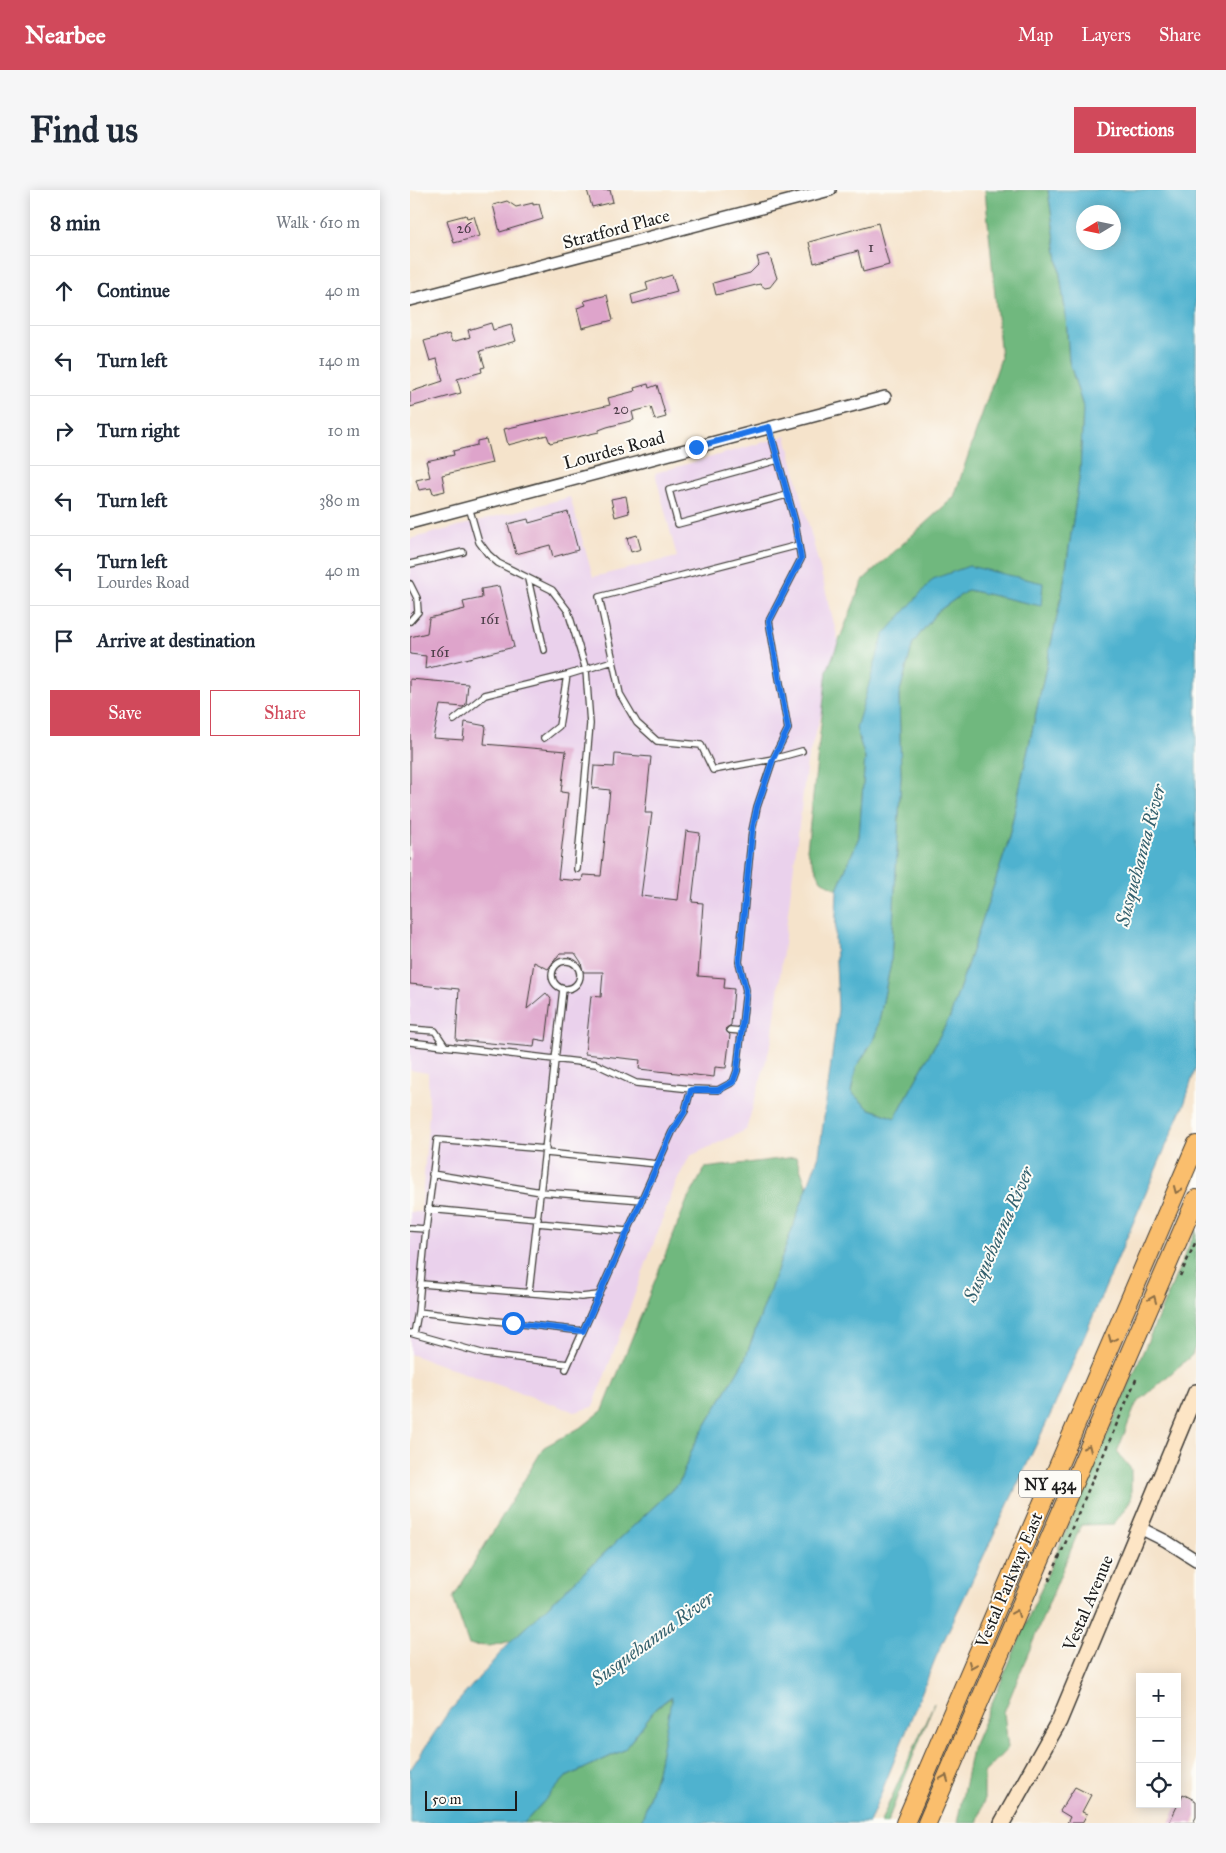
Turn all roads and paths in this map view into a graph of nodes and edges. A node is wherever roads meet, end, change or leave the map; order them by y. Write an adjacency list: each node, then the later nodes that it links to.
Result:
1 (830, 190): 2 (street, Stratford Place)
2 (410, 300)
3 (885, 396): 4 (street, Lourdes Road)
4 (769, 427): 5 (lane); 7 (street, Lourdes Road)
5 (778, 460): 6 (lane); 6 (lane)
6 (787, 495): 9 (lane)
7 (469, 507): 8 (street, Lourdes Road); 12 (lane)
8 (410, 523)
9 (799, 545): 18 (lane); 24 (lane)
10 (463, 552): 11 (lane)
11 (410, 564)
12 (528, 578): 17 (lane); 19 (lane)
13 (410, 584): 14 (lane)
14 (417, 598): 15 (lane); 16 (lane)
15 (410, 600)
16 (410, 621)
17 (544, 650)
18 (613, 661): 19 (lane); 24 (lane)
19 (586, 670): 20 (lane); 25 (lane)
20 (567, 675): 21 (lane); 22 (lane)
21 (454, 720)
22 (544, 738)
23 (802, 751): 24 (lane)
24 (773, 759): 29 (lane)
25 (577, 869)
26 (564, 989): 26 (lane); 32 (lane)
27 (410, 1030): 31 (lane)
28 (730, 1030): 29 (lane)
29 (741, 1031): 33 (lane)
30 (410, 1042): 31 (lane)
31 (445, 1046): 32 (lane)
32 (557, 1058): 33 (lane); 35 (lane)
33 (691, 1090): 36 (lane)
34 (1196, 1145): 55 (main road, Vestal Parkway East / NY 434, one-way to 55)
35 (546, 1152): 36 (lane); 37 (lane); 38 (lane)
36 (658, 1164): 40 (lane)
37 (432, 1174): 38 (lane); 41 (lane)
38 (541, 1192): 40 (lane); 42 (lane)
39 (1196, 1199): 56 (main road, Vestal Parkway East / NY 434, one-way to 39)
40 (642, 1200): 45 (lane)
41 (428, 1209): 42 (lane); 44 (lane)
42 (538, 1221): 45 (lane); 47 (lane)
43 (410, 1228): 44 (lane)
44 (426, 1228): 46 (lane)
45 (627, 1231): 48 (lane)
46 (422, 1284): 47 (lane); 49 (lane)
47 (529, 1292): 48 (lane)
48 (599, 1295): 50 (lane)
49 (418, 1312): 50 (lane); 51 (lane)
50 (583, 1331): 51 (lane)
51 (412, 1333)
52 (1196, 1392): 53 (street, Vestal Avenue)
53 (1140, 1528): 54 (street); 57 (street, Vestal Avenue)
54 (1196, 1560)
55 (905, 1823)
56 (927, 1823)
57 (1002, 1823)

